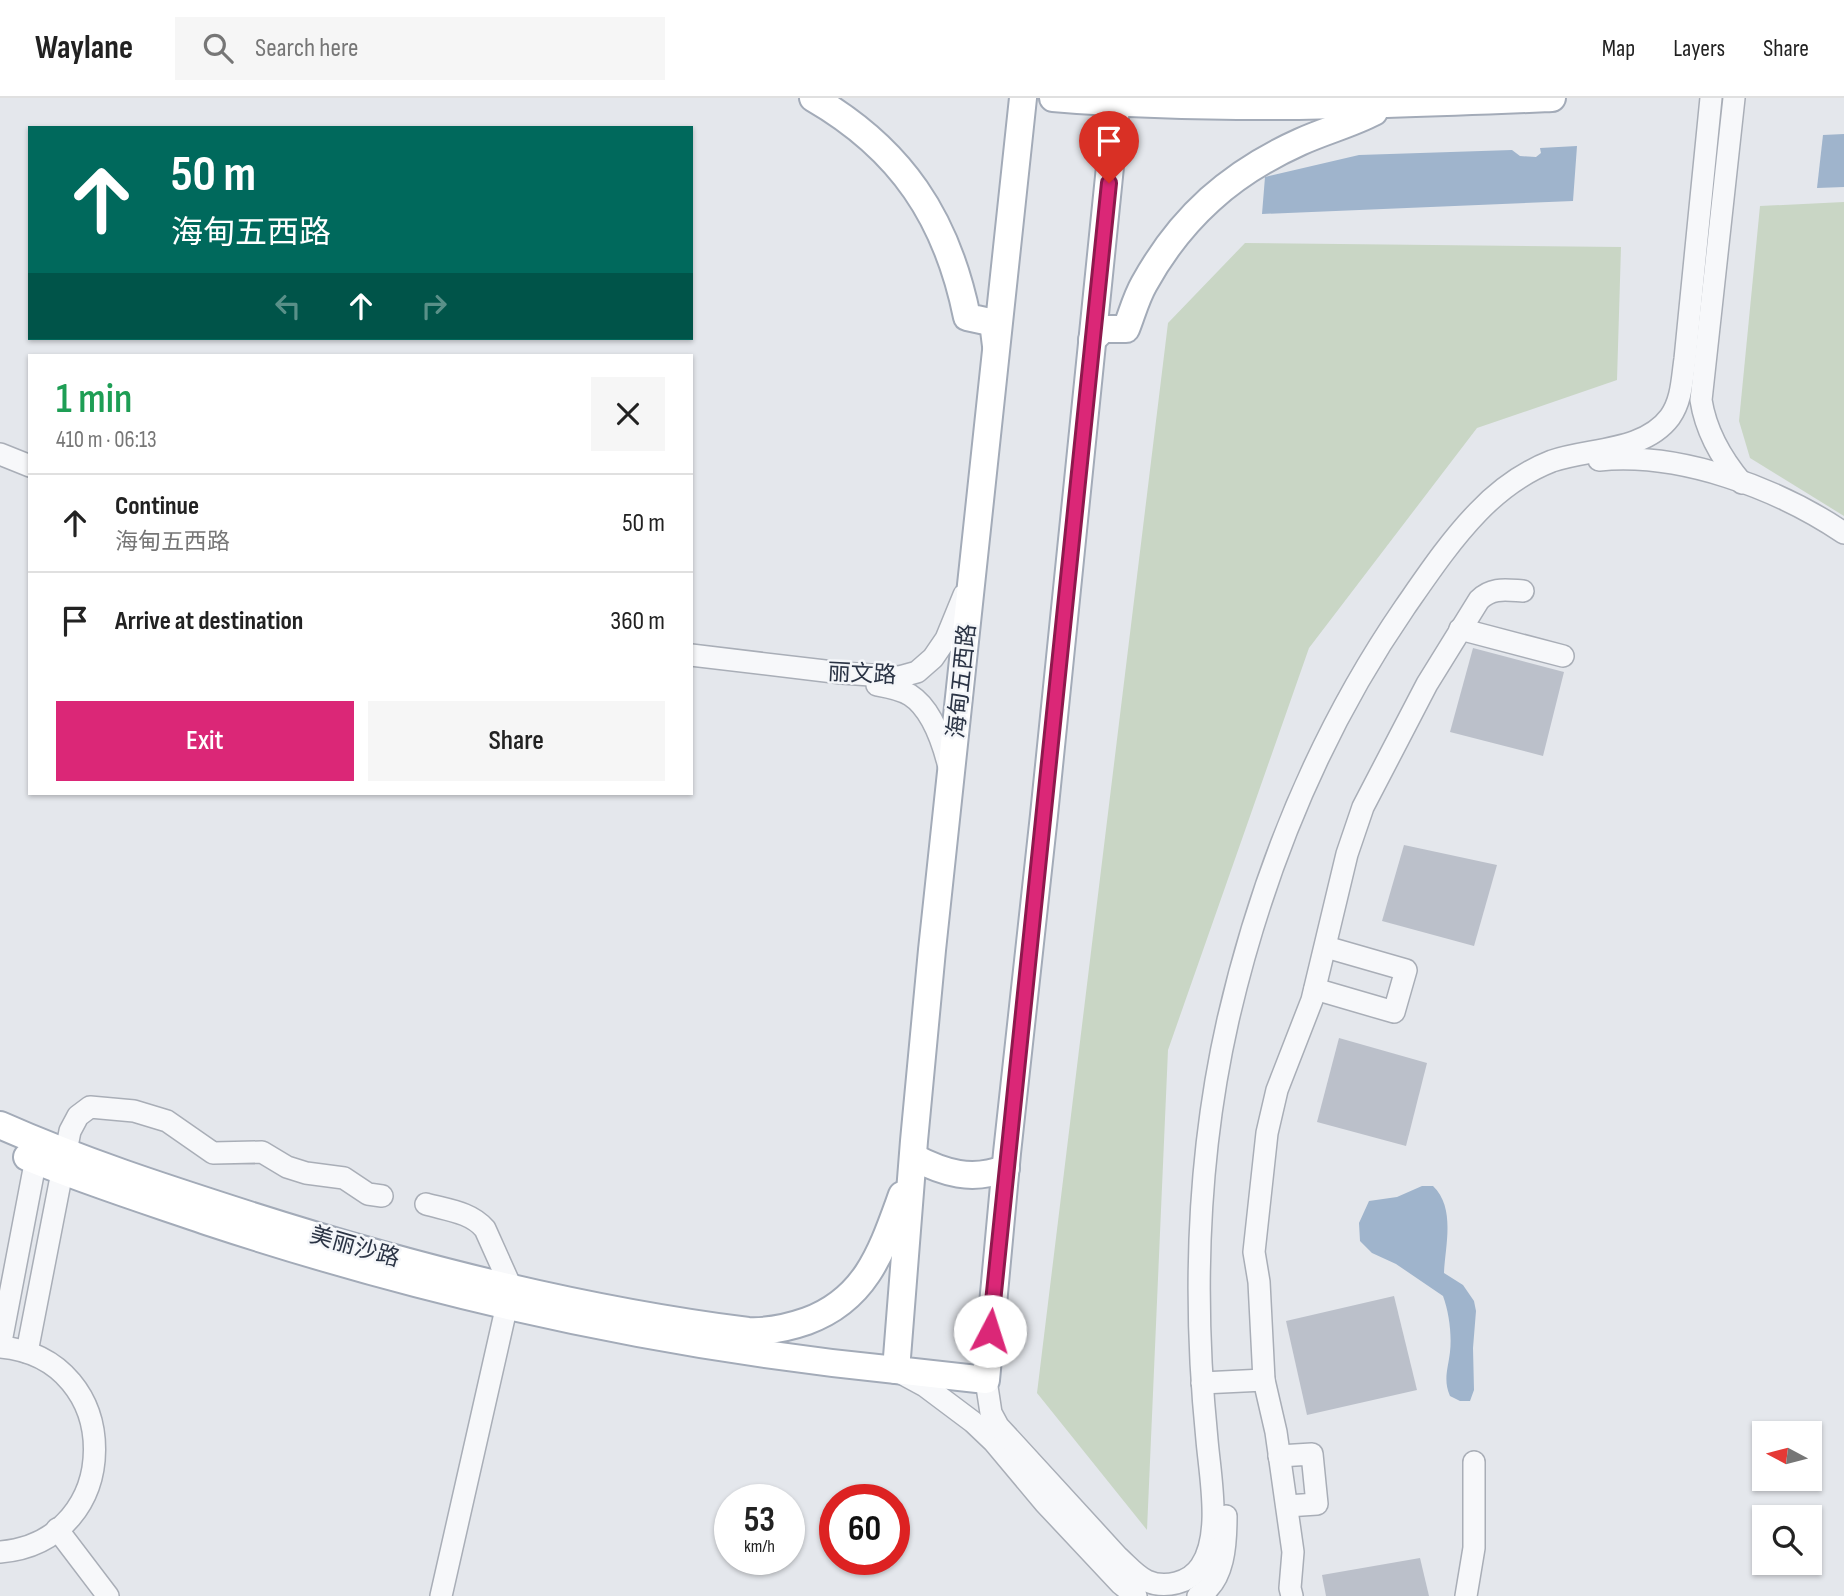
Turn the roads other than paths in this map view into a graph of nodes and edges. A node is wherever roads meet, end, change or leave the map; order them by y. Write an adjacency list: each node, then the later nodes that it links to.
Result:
1 (813, 98): 10 (main road)
2 (1023, 98): 10 (main road, 海甸五西路)
3 (1053, 98): 7 (main road)
4 (1552, 98): 8 (main road)
5 (1711, 98): 42 (street)
6 (1734, 98): 15 (street)
7 (1117, 101): 8 (main road); 9 (main road)
8 (1385, 106): 9 (main road)
9 (1092, 340): 31 (main road)
10 (996, 346): 17 (main road, 海甸五西路)
11 (0, 454): 13 (street)
12 (0, 464): 14 (street)
13 (28, 465)
14 (28, 475)
15 (1742, 482): 16 (street); 42 (street)
16 (1844, 533)
17 (972, 573): 20 (street, 丽文路); 23 (main road, 海甸五西路)
18 (1523, 591): 19 (street)
19 (1460, 629): 21 (street); 24 (street)
20 (693, 655)
21 (1563, 656)
22 (693, 662): 23 (street, 丽文路)
23 (951, 778): 30 (main road, 海甸五西路)
24 (1326, 947): 25 (street); 25 (street)
25 (1315, 989): 41 (street)
26 (0, 1125): 28 (main road, 美丽沙路)
27 (0, 1145): 28 (main road, 美丽沙路)
28 (37, 1151): 29 (main road, 美丽沙路); 34 (street)
29 (64, 1161): 32 (street); 35 (street); 36 (main road, 美丽沙路)
30 (913, 1161): 31 (main road); 37 (main road); 39 (main road, 海甸五西路)
31 (1004, 1181): 40 (main road)
32 (382, 1196)
33 (426, 1204): 36 (street)
34 (23, 1230): 35 (street); 38 (street)
35 (50, 1236): 38 (street)
36 (510, 1296): 37 (main road, 美丽沙路); 50 (street)
37 (720, 1337): 39 (main road)
38 (27, 1352): 46 (street)
39 (896, 1370): 40 (main road); 51 (street)
40 (986, 1380): 48 (street)
41 (1264, 1380): 42 (street); 43 (street)
42 (1208, 1382): 48 (street)
43 (1279, 1457): 45 (street); 45 (street)
44 (1474, 1462): 53 (street)
45 (1287, 1506): 52 (street)
46 (57, 1529): 47 (street); 49 (street)
47 (0, 1552)
48 (1187, 1589)
49 (108, 1596)
50 (441, 1596)
51 (1136, 1596)
52 (1292, 1596)
53 (1466, 1596)

